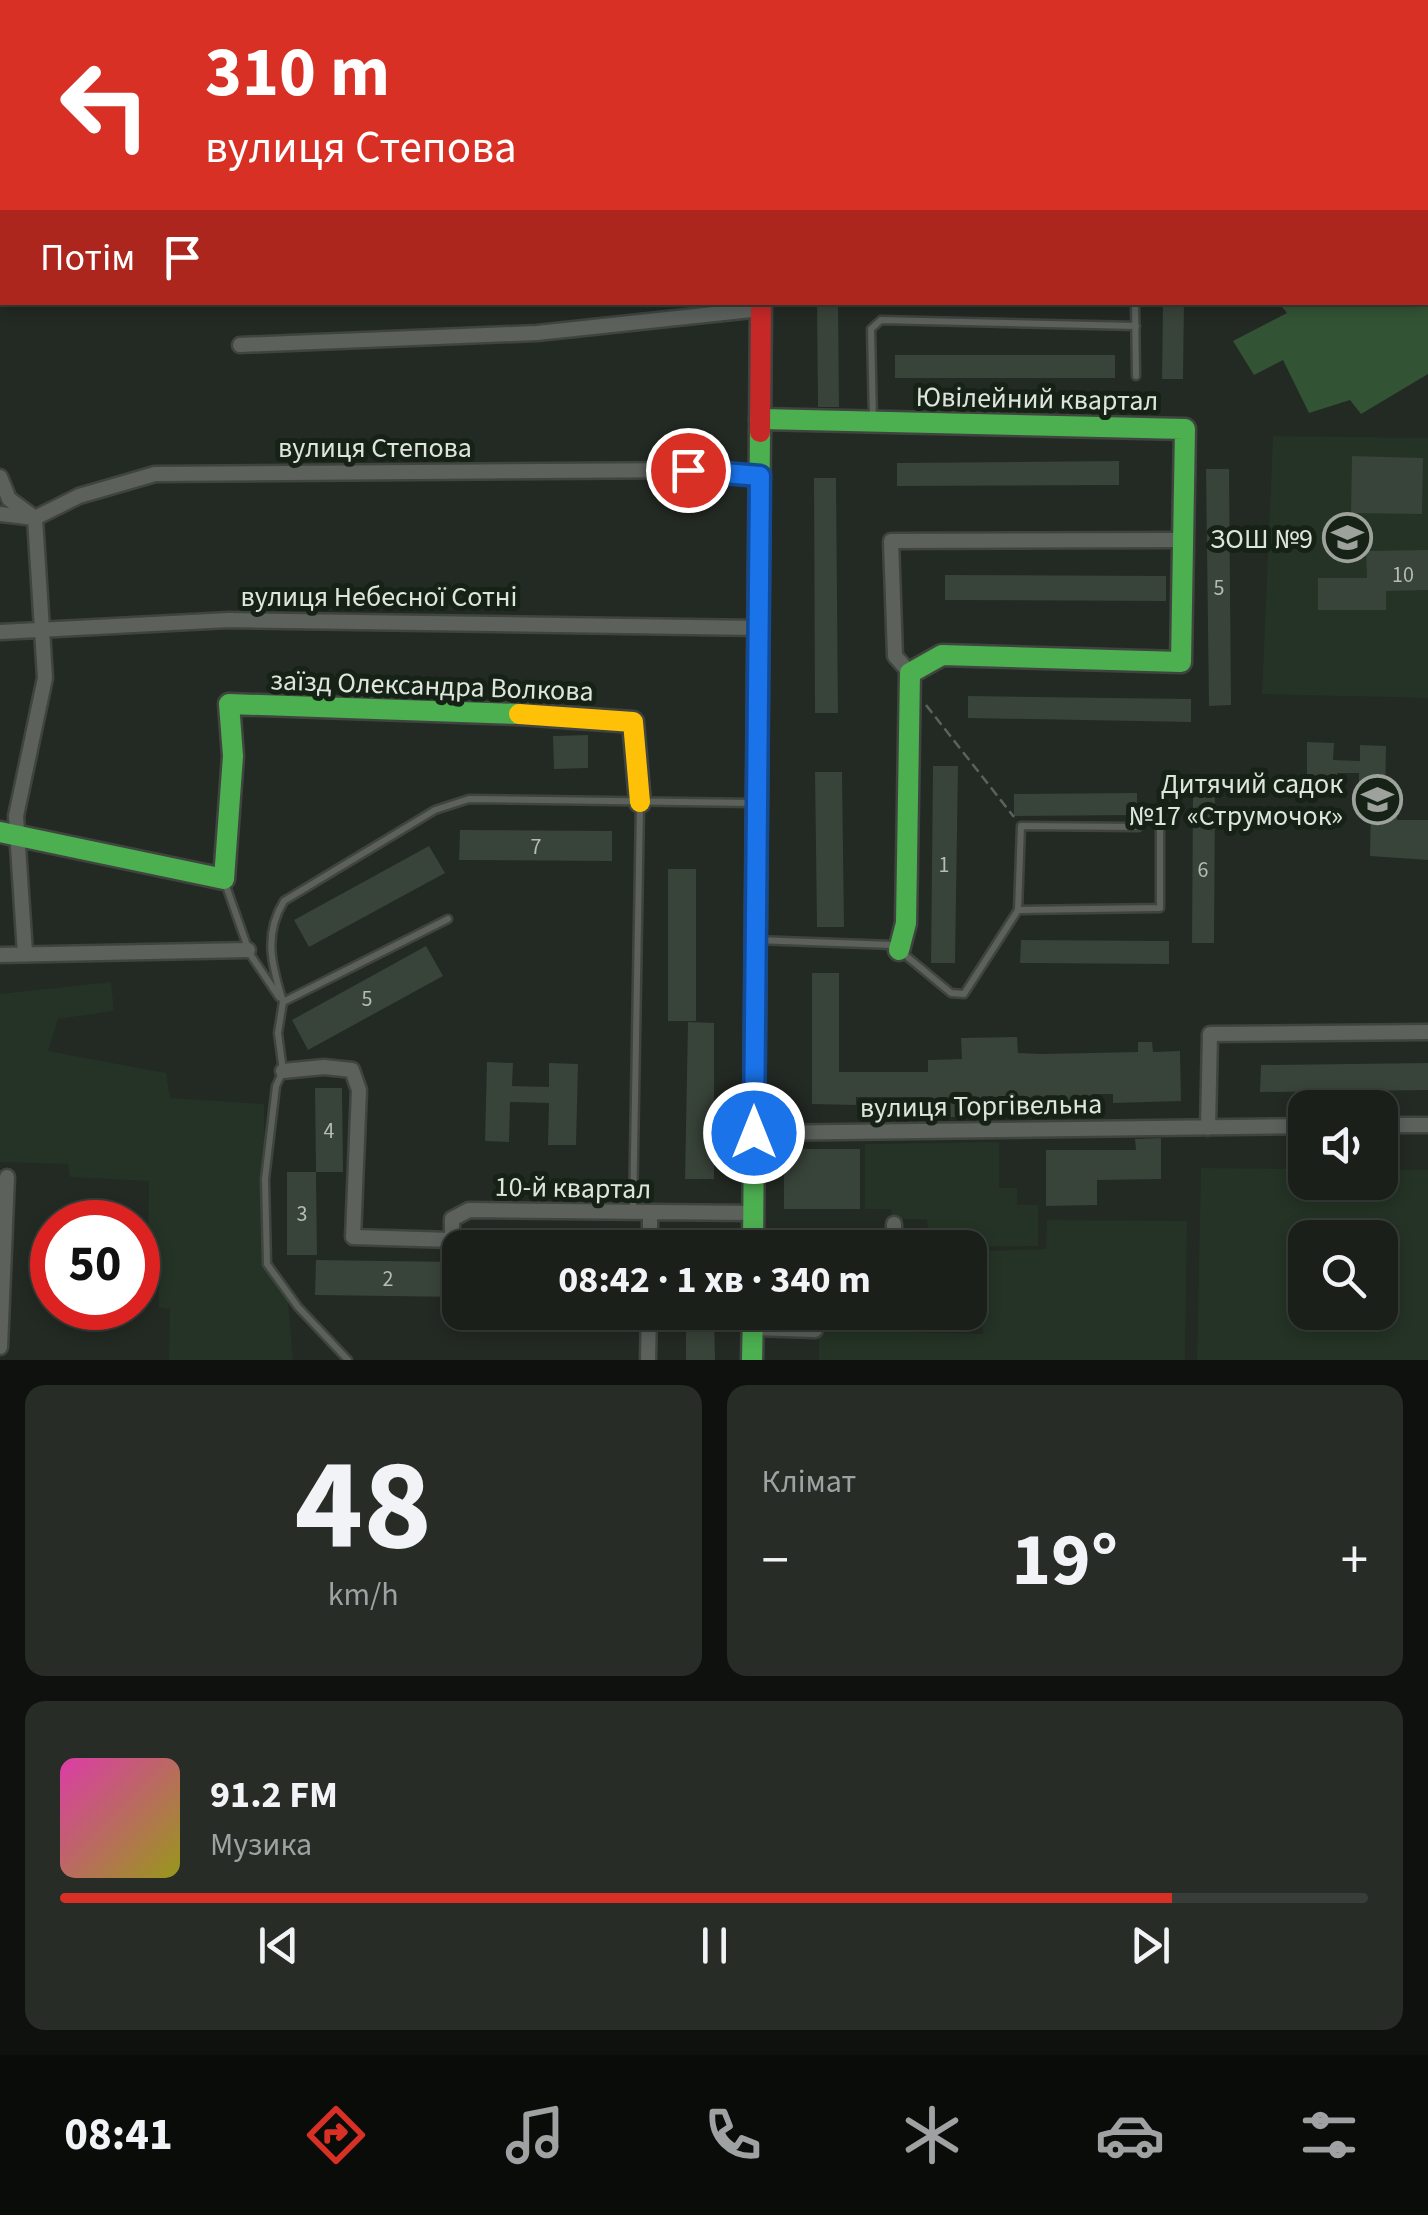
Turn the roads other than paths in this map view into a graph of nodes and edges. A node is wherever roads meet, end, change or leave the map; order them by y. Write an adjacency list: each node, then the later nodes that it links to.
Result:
1 (1135, 305): 3 (lane)
2 (761, 306): 4 (street); 6 (street)
3 (1136, 326): 5 (lane); 7 (lane)
4 (240, 345)
5 (1136, 376)
6 (760, 420): 7 (street, Ювілейний квартал); 8 (street)
7 (874, 421): 12 (street, Ювілейний квартал)
8 (760, 476): 11 (street, вулиця Степова); 13 (street)
9 (0, 477): 11 (street)
10 (0, 514): 11 (street)
11 (35, 518): 14 (street)
12 (1182, 540): 16 (street, Ювілейний квартал); 16 (street)
13 (758, 628): 14 (street, вулиця Небесної Сотні); 18 (street)
14 (44, 631): 15 (street, вулиця Небесної Сотні); 21 (street)
15 (0, 632)
16 (910, 679): 27 (street)
17 (640, 802): 18 (lane); 22 (street, заїзд Олександра Волкова); 30 (lane); 40 (lane)
18 (757, 803): 25 (street)
19 (1138, 827): 23 (lane)
20 (1160, 829): 23 (lane)
21 (9, 833): 22 (street); 28 (street)
22 (224, 879): 26 (lane)
23 (1018, 910): 27 (lane)
24 (448, 919): 30 (lane)
25 (756, 940): 27 (lane); 37 (street)
26 (248, 950): 28 (street); 30 (lane)
27 (899, 950)
28 (25, 953): 29 (street)
29 (0, 955)
30 (283, 1002): 32 (lane)
31 (1428, 1032): 36 (street)
32 (283, 1071): 40 (street, 10-й квартал); 49 (lane)
33 (1428, 1125): 35 (street)
34 (1288, 1126): 36 (street, вулиця Торгівельна)
35 (1398, 1126)
36 (1208, 1128): 37 (street, вулиця Торгівельна)
37 (754, 1133): 39 (street)
38 (7, 1177): 48 (street)
39 (754, 1213): 41 (street, 10-й квартал); 44 (street)
40 (633, 1214): 41 (street, 10-й квартал)
41 (650, 1214): 43 (street)
42 (894, 1224): 45 (street)
43 (650, 1230)
44 (754, 1230)
45 (894, 1230)
46 (649, 1330): 50 (street)
47 (752, 1330): 51 (street)
48 (0, 1348)
49 (348, 1360)
50 (648, 1360)
51 (752, 1360)

